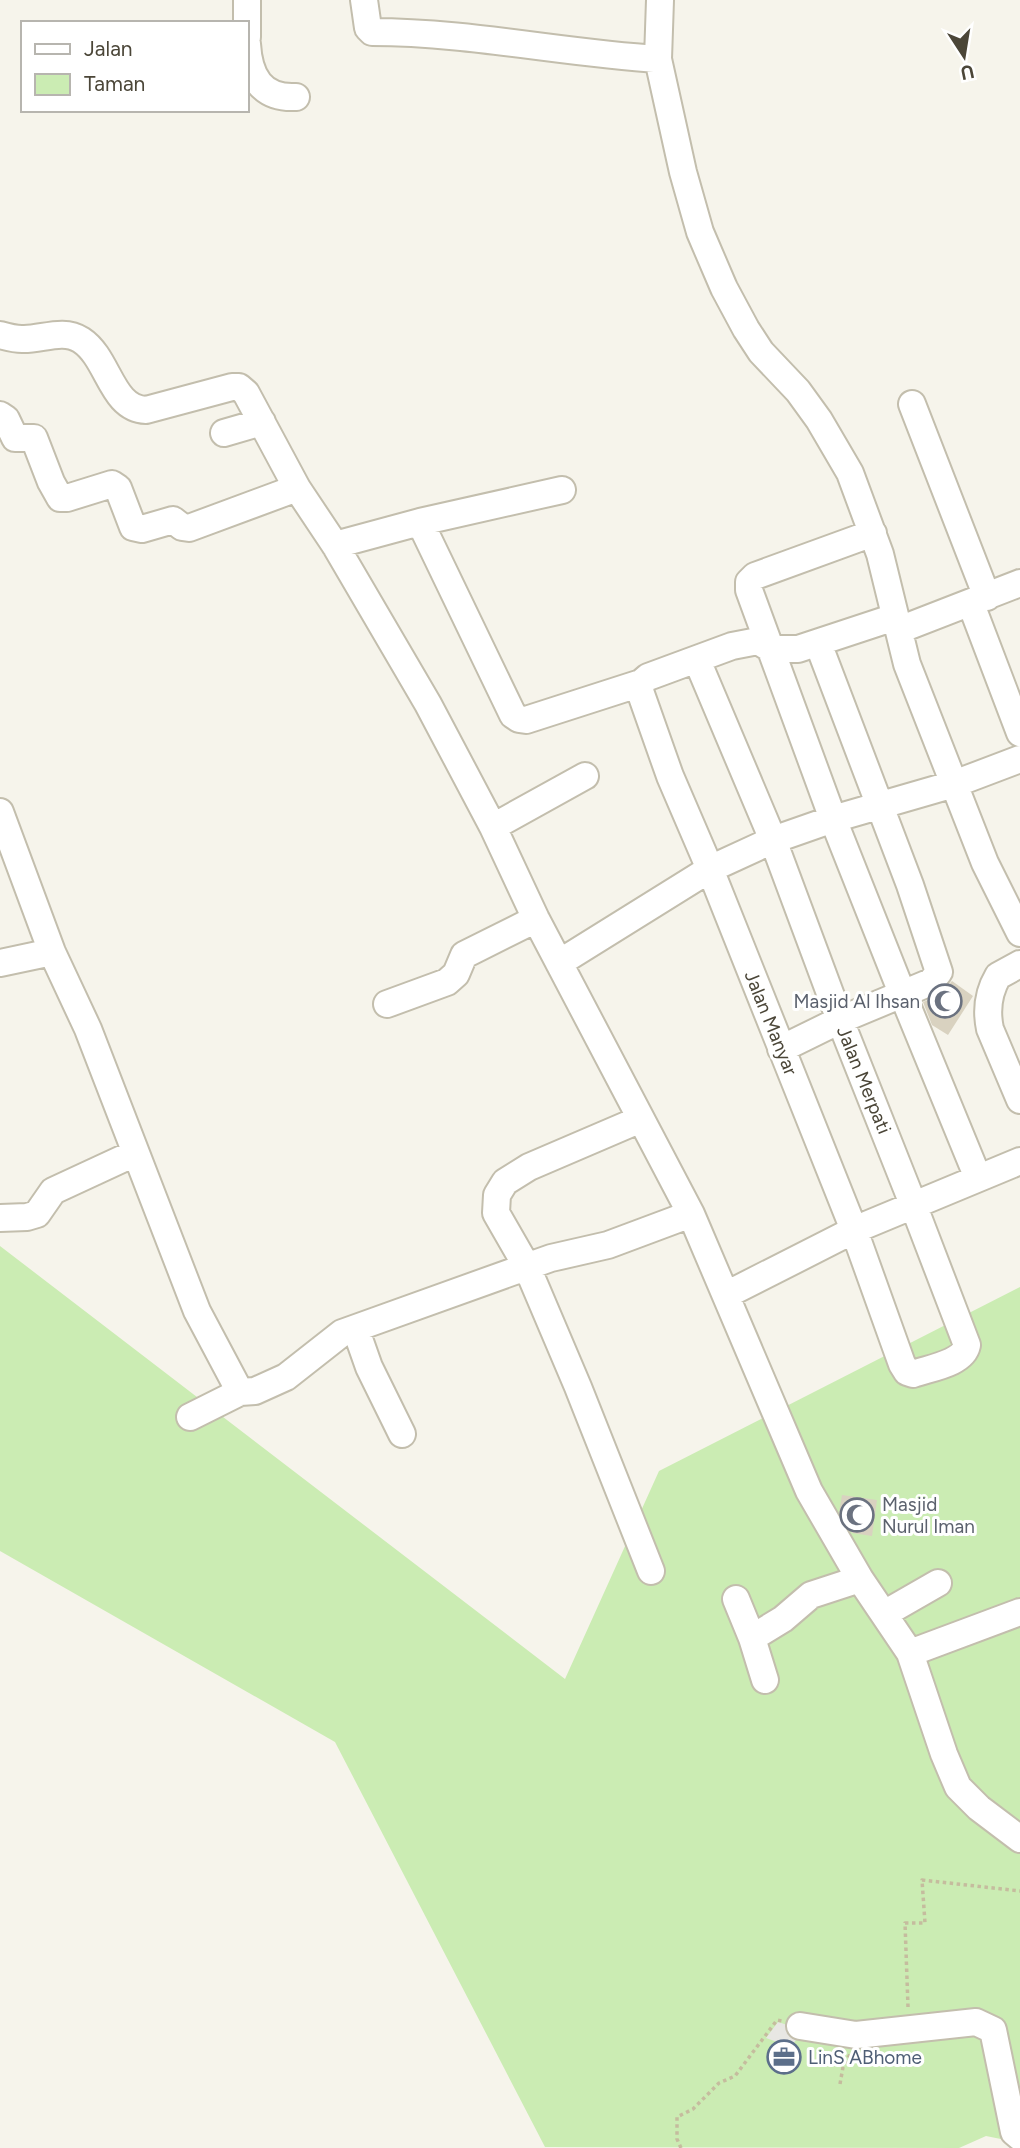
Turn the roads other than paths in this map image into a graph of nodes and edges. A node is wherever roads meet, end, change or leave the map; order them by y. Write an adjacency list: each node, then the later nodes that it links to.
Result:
1 (247, 0): 4 (street)
2 (364, 0): 6 (street)
3 (660, 0): 6 (street)
4 (247, 21)
5 (248, 52): 7 (street)
6 (658, 59): 16 (street)
7 (296, 97)
8 (0, 335): 11 (street)
9 (912, 404): 19 (street)
10 (0, 415): 13 (street)
11 (262, 422): 12 (street); 13 (street)
12 (224, 433)
13 (297, 488): 17 (street)
14 (562, 489): 15 (street)
15 (420, 522): 17 (street); 24 (street)
16 (873, 533): 20 (street); 22 (street)
17 (335, 545): 32 (street)
18 (1020, 583): 19 (street)
19 (979, 601): 20 (street); 25 (street)
20 (897, 624): 21 (street); 28 (street)
21 (818, 643): 22 (street); 29 (street)
22 (771, 649): 23 (street); 31 (street)
23 (697, 660): 24 (street); 33 (street, Jalan Merpati)
24 (641, 683): 34 (street, Jalan Manyar)
25 (1020, 733)
26 (1020, 759): 28 (street)
27 (585, 776): 32 (street)
28 (954, 784): 29 (street); 36 (street)
29 (880, 805): 31 (street); 41 (street)
30 (0, 812): 37 (street)
31 (833, 819): 33 (street); 41 (street)
32 (493, 827): 35 (street)
33 (773, 840): 34 (street); 43 (street, Jalan Merpati)
34 (710, 869): 39 (street); 44 (street, Jalan Manyar)
35 (536, 919): 39 (street); 42 (street)
36 (1020, 933)
37 (52, 952): 38 (street); 47 (street)
38 (0, 963)
39 (559, 964): 46 (street)
40 (1020, 964): 45 (street)
41 (902, 993): 43 (street); 49 (street)
42 (387, 1004)
43 (840, 1020): 44 (street); 50 (street, Jalan Merpati)
44 (781, 1049): 53 (street, Jalan Manyar)
45 (1020, 1100)
46 (641, 1119): 51 (street); 54 (street)
47 (135, 1153): 52 (street); 58 (street)
48 (1020, 1161): 49 (street)
49 (978, 1178): 50 (street)
50 (914, 1204): 53 (street); 57 (street, Jalan Merpati)
51 (691, 1214): 54 (street); 55 (street)
52 (0, 1218)
53 (854, 1230): 55 (street); 57 (street, Jalan Manyar)
54 (527, 1267): 56 (street); 61 (street)
55 (726, 1295): 62 (street)
56 (356, 1330): 58 (street); 60 (street)
57 (902, 1364)
58 (240, 1392): 59 (street)
59 (190, 1417)
60 (402, 1434)
61 (651, 1571)
62 (859, 1579): 66 (street); 67 (street)
63 (938, 1583): 66 (street)
64 (736, 1600): 67 (street)
65 (1020, 1612): 68 (street)
66 (884, 1614): 68 (street)
67 (752, 1638): 69 (street)
68 (909, 1653): 70 (street)
69 (765, 1680)
70 (1020, 1839)
71 (800, 2026): 72 (street)
72 (1020, 2137)

